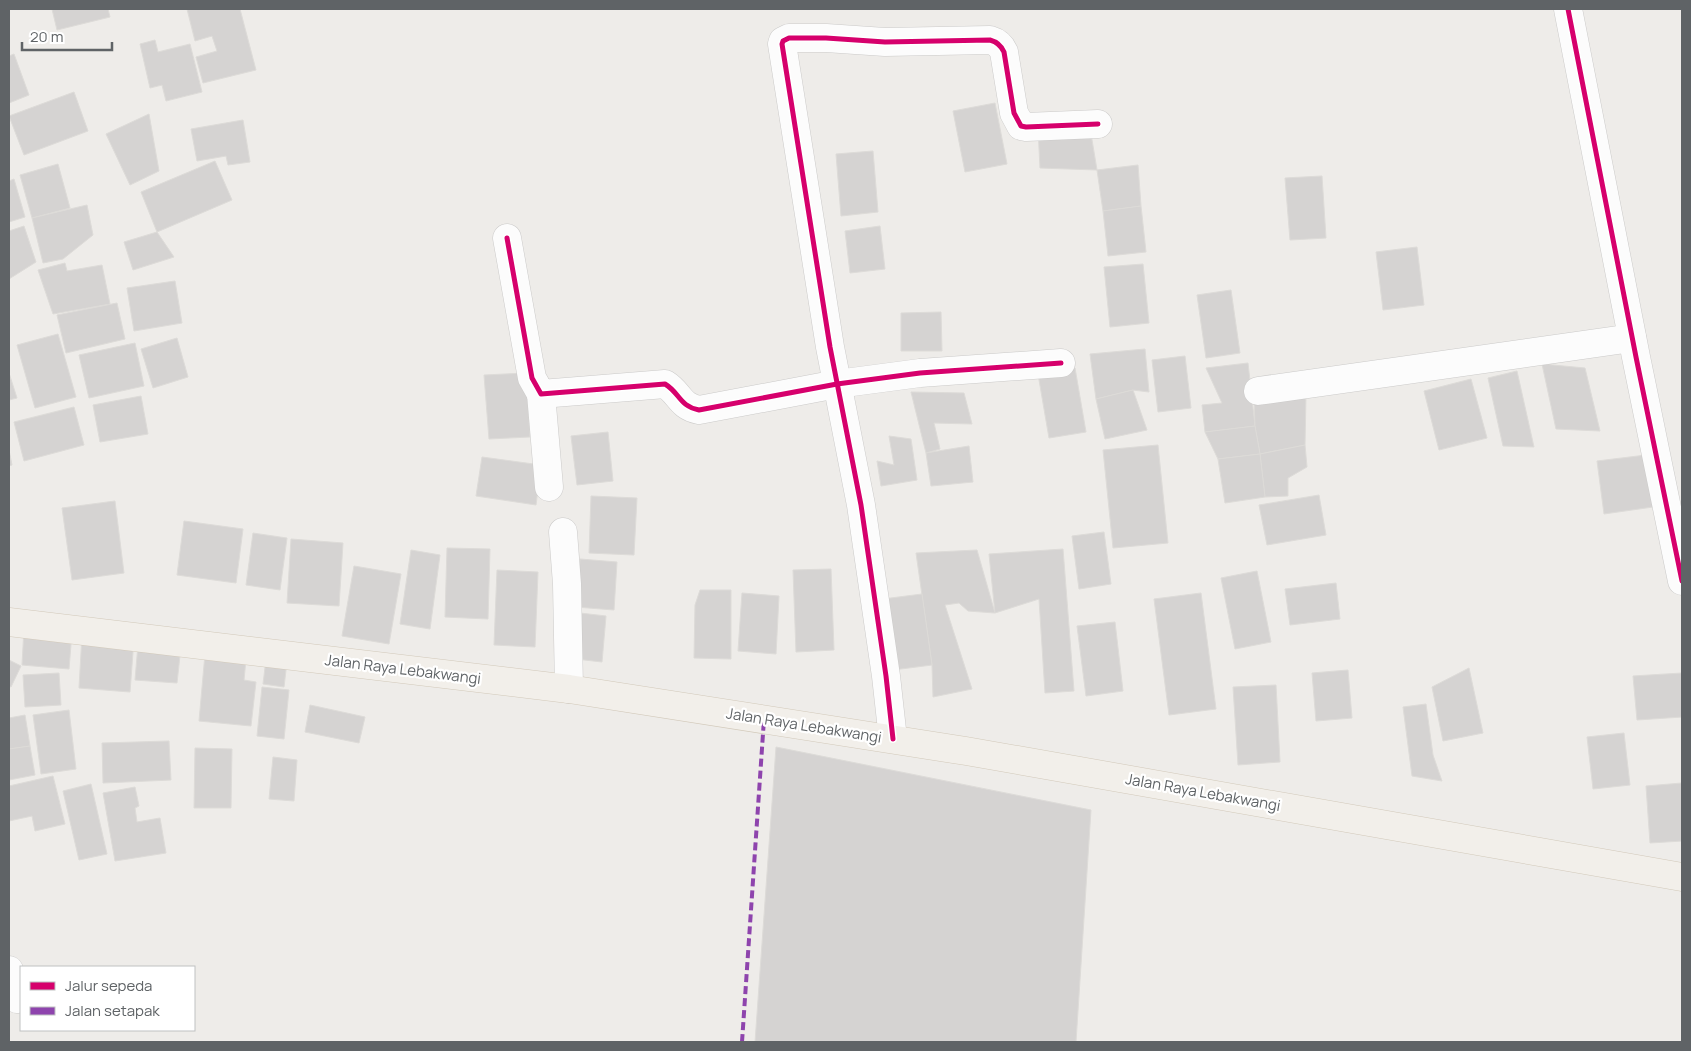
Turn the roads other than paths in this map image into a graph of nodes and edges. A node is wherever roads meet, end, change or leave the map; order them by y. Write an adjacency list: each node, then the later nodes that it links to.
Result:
1 (1568, 9): 4 (street)
2 (1098, 124): 6 (street)
3 (507, 238): 8 (street)
4 (1632, 338): 7 (street); 11 (street)
5 (1061, 363): 6 (street)
6 (837, 384): 8 (street); 14 (street)
7 (1258, 391)
8 (542, 394): 9 (street)
9 (549, 487)
10 (563, 532): 13 (street)
11 (1682, 581)
12 (9, 622): 13 (main road, Jalan Raya Lebakwangi)
13 (570, 689): 14 (main road, Jalan Raya Lebakwangi)
14 (893, 739): 15 (main road, Jalan Raya Lebakwangi)
15 (1682, 877)
16 (9, 970): 17 (street)
17 (17, 998)

